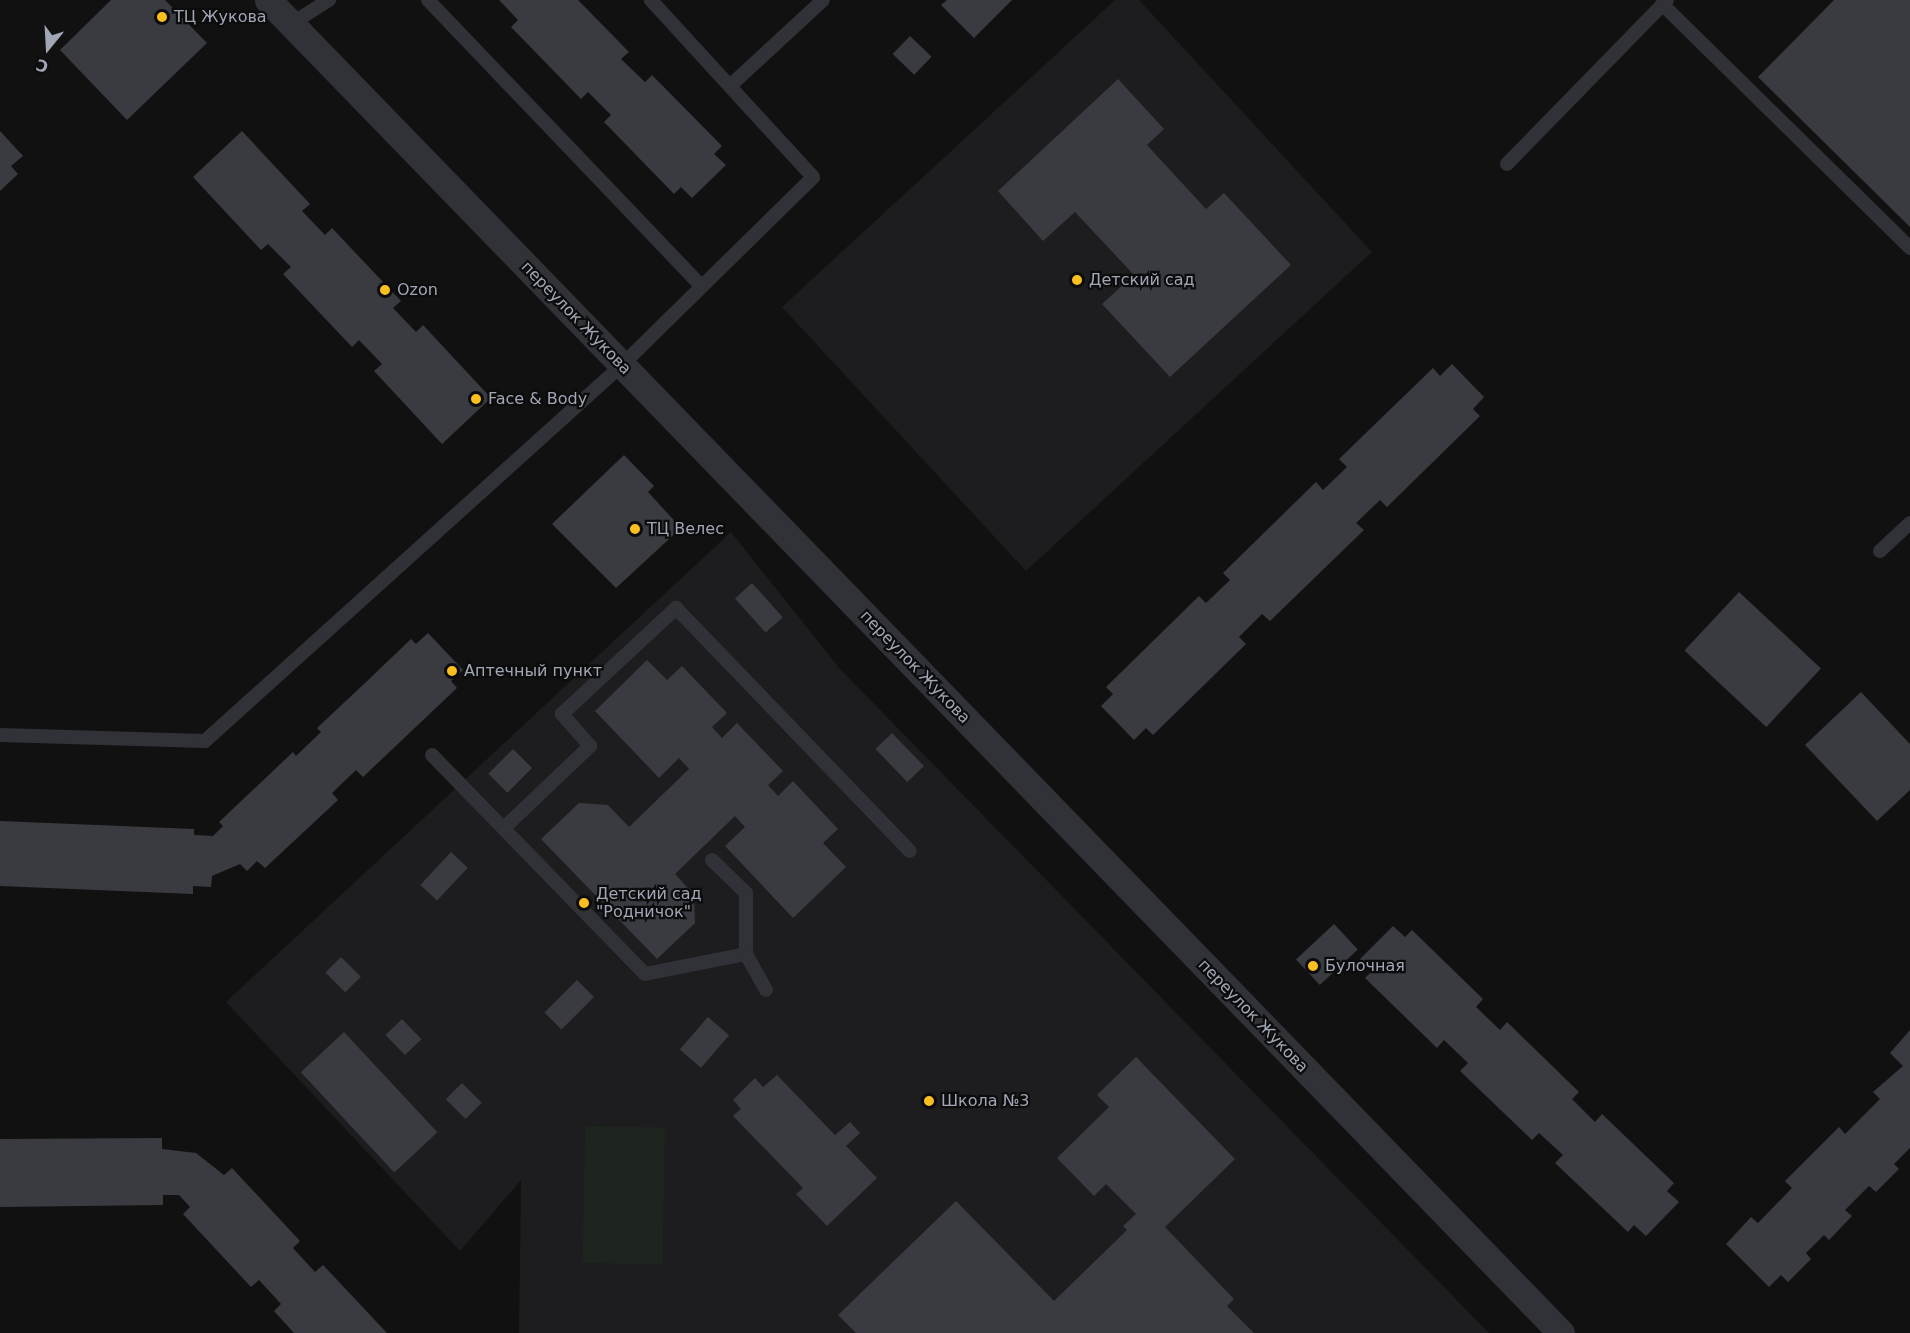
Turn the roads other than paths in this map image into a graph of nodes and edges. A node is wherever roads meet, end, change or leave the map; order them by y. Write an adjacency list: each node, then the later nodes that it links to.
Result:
1 (268, 0): 7 (street, переулок Жукова)
2 (329, 0): 7 (lane)
3 (428, 0): 11 (lane)
4 (651, 0): 8 (lane)
5 (823, 0): 8 (lane)
6 (1664, 2): 9 (lane); 10 (lane)
7 (291, 24): 12 (street, переулок Жукова)
8 (731, 85): 11 (lane)
9 (1507, 164)
10 (1910, 248)
11 (701, 286): 12 (lane)
12 (622, 365): 15 (lane); 22 (street, переулок Жукова)
13 (1910, 524): 14 (lane)
14 (1880, 551)
15 (0, 735)
16 (432, 755): 17 (lane)
17 (504, 828): 18 (lane); 20 (lane)
18 (910, 851)
19 (712, 860): 20 (lane)
20 (746, 954): 21 (lane)
21 (766, 990)
22 (1561, 1333)

